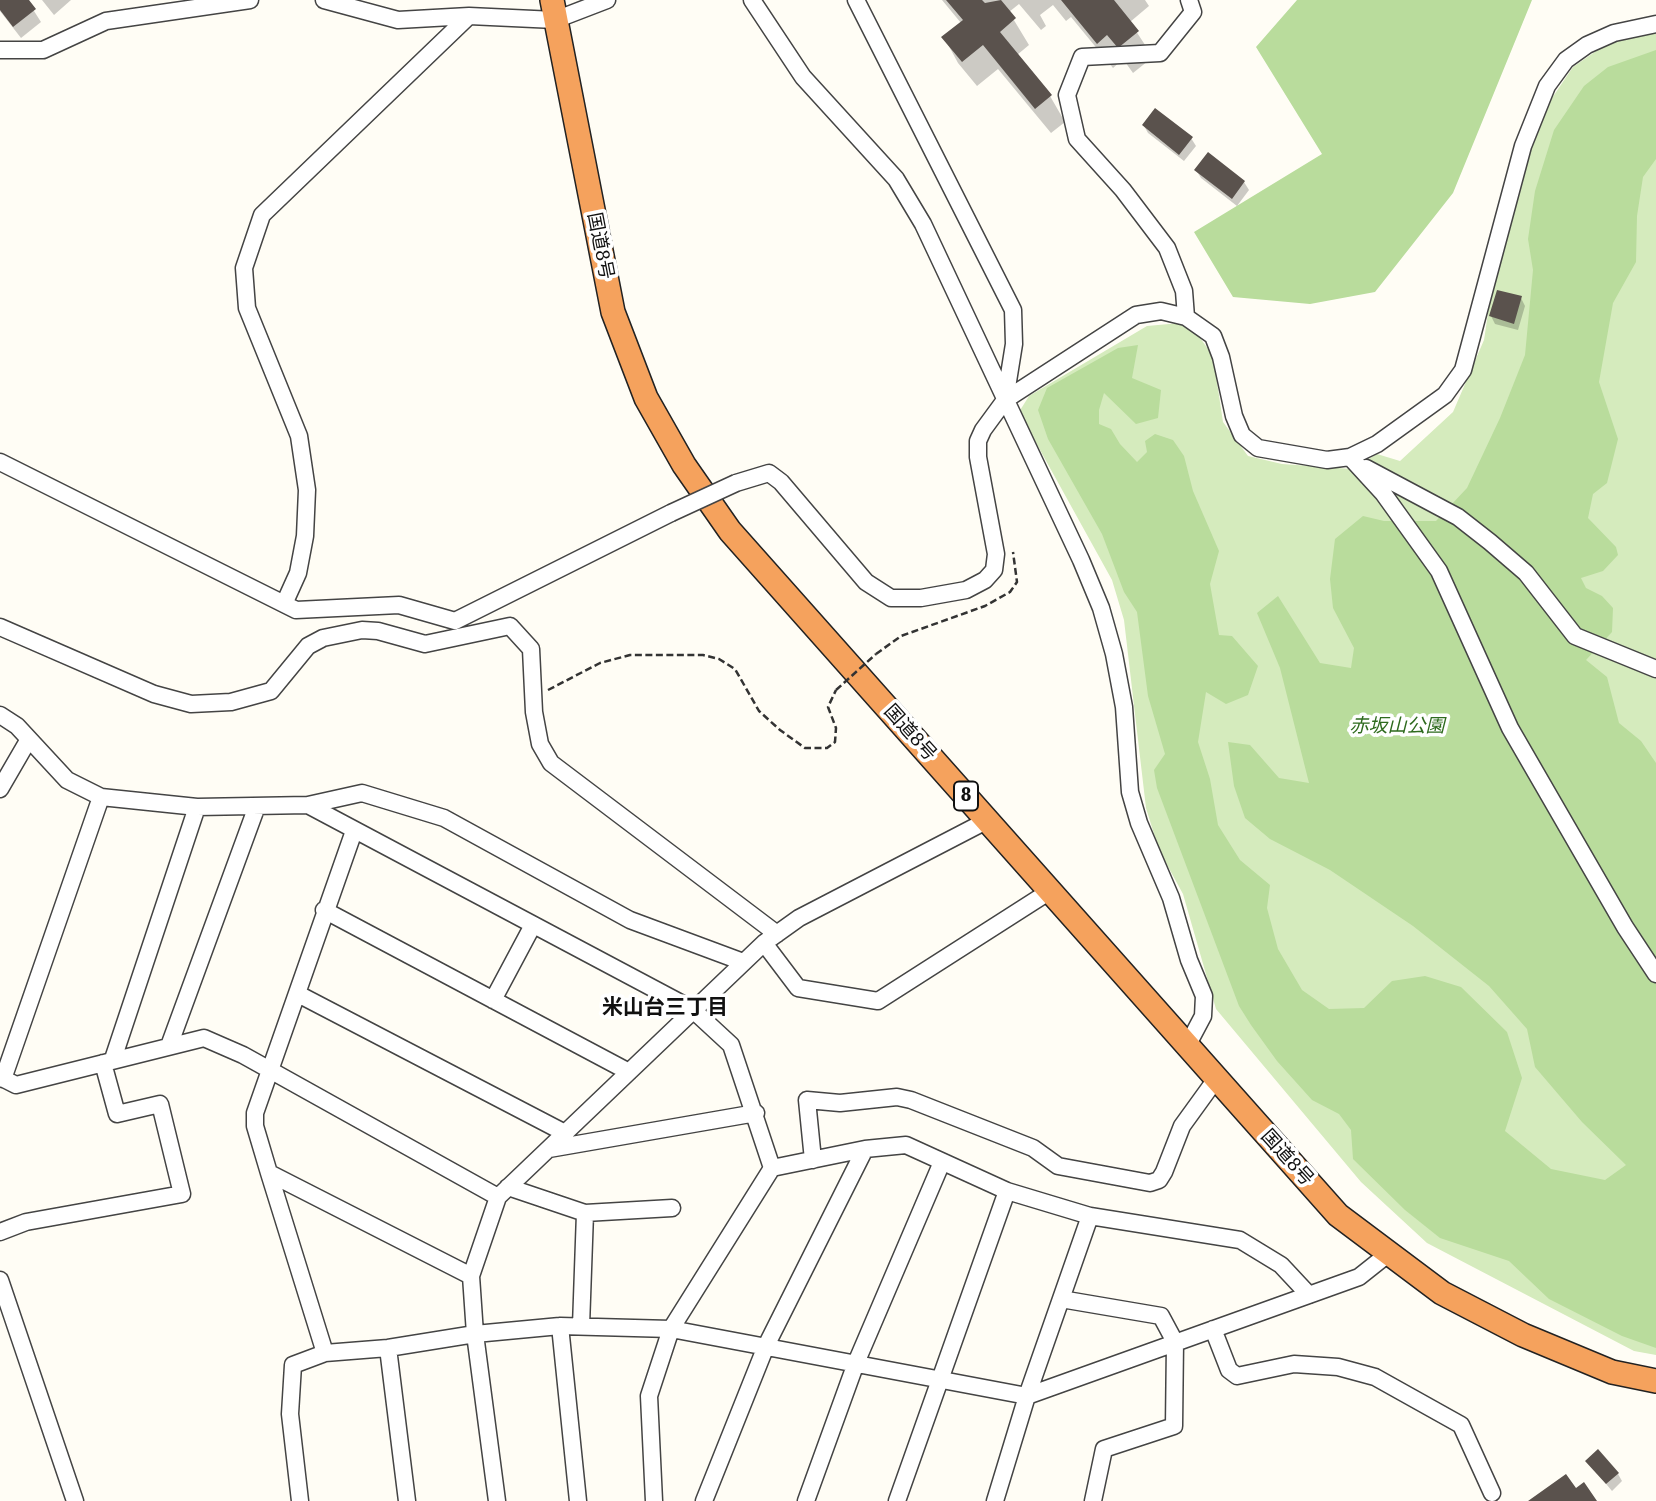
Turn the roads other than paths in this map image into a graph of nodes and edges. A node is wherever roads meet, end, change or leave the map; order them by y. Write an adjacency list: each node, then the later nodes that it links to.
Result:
1 (250, 0): 10 (street)
2 (324, 0): 8 (street)
3 (607, 0): 7 (street)
4 (752, 0): 12 (street)
5 (1189, 0): 11 (street)
6 (858, 1): 12 (street)
7 (553, 10): 8 (street); 25 (highway, 国道8号 / 8)
8 (469, 16): 15 (street)
9 (1656, 24): 13 (street)
10 (0, 50)
11 (1186, 317): 12 (street); 13 (street)
12 (1005, 400): 15 (street, bridge); 37 (street)
13 (1350, 457): 17 (street); 32 (street)
14 (0, 462): 15 (street)
15 (284, 604)
16 (0, 627): 30 (street)
17 (1656, 670)
18 (0, 715): 19 (street)
19 (29, 739): 20 (street); 21 (street)
20 (0, 789)
21 (101, 797): 24 (street); 41 (street)
22 (308, 805): 23 (street); 26 (street); 31 (street)
23 (257, 806): 24 (street); 36 (street)
24 (197, 807): 38 (street)
25 (988, 820): 27 (highway, 国道8号 / 8); 30 (street)
26 (354, 831): 28 (street); 29 (street)
27 (1050, 891): 30 (street); 37 (highway, 国道8号 / 8)
28 (324, 911): 33 (street); 34 (street)
29 (533, 925): 34 (street); 35 (street)
30 (770, 938): 31 (street)
31 (743, 962): 35 (street)
32 (1656, 974)
33 (298, 994): 39 (street); 44 (street)
34 (493, 1000): 40 (street)
35 (692, 1009): 40 (street); 43 (street)
36 (170, 1046): 38 (street); 39 (street)
37 (1186, 1048): 42 (highway, 国道8号 / 8)
38 (108, 1061): 41 (street); 56 (street)
39 (270, 1072): 50 (street); 52 (street)
40 (629, 1072): 44 (street)
41 (1, 1078)
42 (1216, 1079): 47 (street); 57 (highway, 国道8号 / 8)
43 (755, 1113): 45 (street); 49 (street)
44 (565, 1133): 45 (street)
45 (549, 1149): 52 (street)
46 (865, 1149): 47 (street); 48 (street); 68 (street)
47 (813, 1160): 49 (street)
48 (942, 1162): 51 (street); 71 (street)
49 (772, 1168): 64 (street)
50 (269, 1173): 58 (street); 70 (street)
51 (1007, 1191): 55 (street); 73 (street)
52 (503, 1192): 54 (street); 58 (street)
53 (672, 1208): 54 (street)
54 (585, 1213): 63 (street)
55 (1090, 1216): 60 (street); 61 (street)
56 (0, 1232)
57 (1388, 1254): 60 (street); 72 (highway, 国道8号 / 8)
58 (471, 1276): 66 (street)
59 (0, 1280): 76 (street)
60 (1308, 1295): 65 (street)
61 (1061, 1298): 67 (street); 74 (street)
62 (560, 1326): 63 (street); 66 (street); 80 (street)
63 (582, 1326): 64 (street)
64 (671, 1329): 68 (street); 81 (street)
65 (1213, 1329): 67 (street); 75 (street)
66 (475, 1334): 69 (street); 79 (street)
67 (1175, 1342): 74 (street); 86 (street)
68 (766, 1346): 71 (street); 82 (street)
69 (388, 1348): 70 (street); 78 (street)
70 (325, 1353): 77 (street)
71 (856, 1363): 73 (street); 83 (street)
72 (1656, 1381)
73 (942, 1382): 74 (street); 84 (street)
74 (1027, 1396): 85 (street)
75 (1492, 1493)
76 (75, 1501)
77 (300, 1501)
78 (407, 1501)
79 (497, 1501)
80 (578, 1501)
81 (654, 1501)
82 (704, 1501)
83 (806, 1501)
84 (897, 1501)
85 (995, 1501)
86 (1093, 1501)

